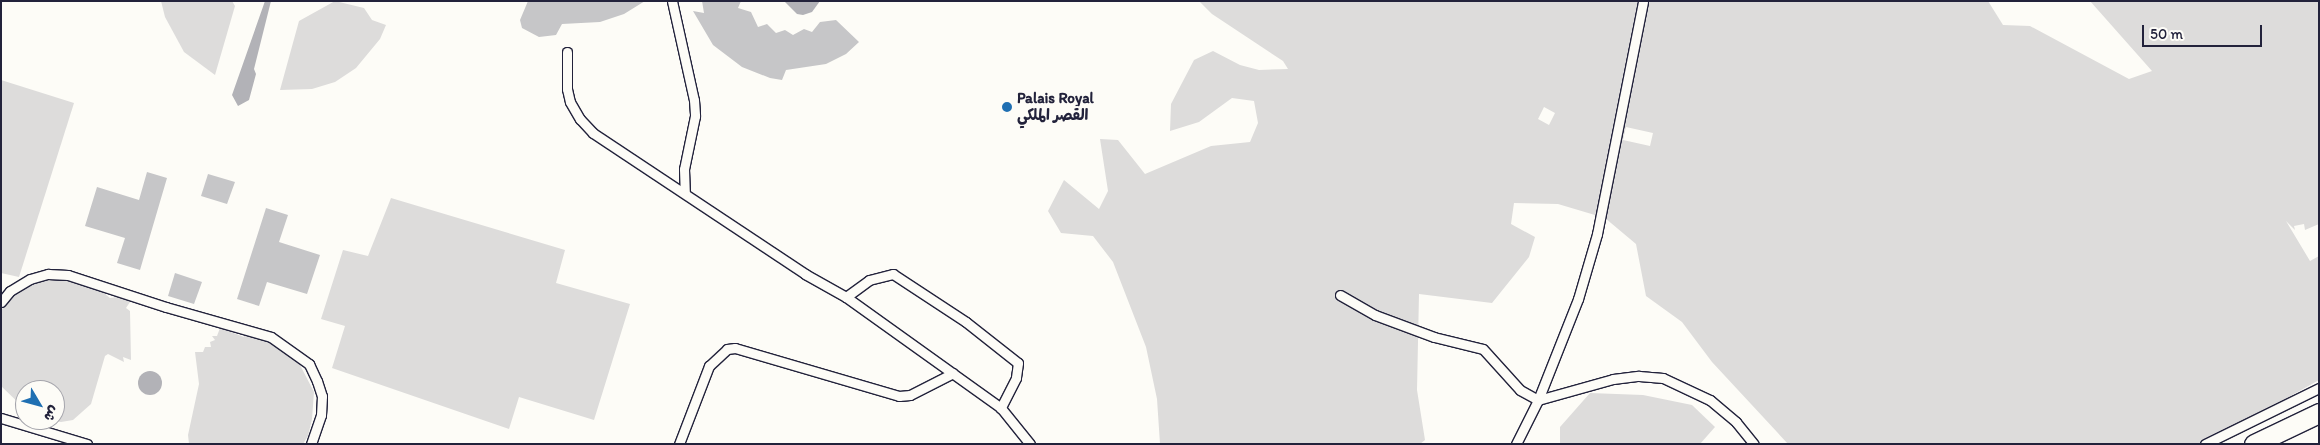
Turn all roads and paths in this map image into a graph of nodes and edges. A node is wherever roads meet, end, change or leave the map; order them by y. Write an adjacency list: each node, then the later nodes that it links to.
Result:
1 (672, 1): 4 (lane)
2 (1642, 1): 10 (lane)
3 (567, 52): 4 (lane)
4 (685, 192): 6 (lane)
5 (1340, 295): 10 (lane)
6 (846, 297): 8 (lane); 11 (lane)
7 (1, 302): 15 (lane)
8 (953, 373): 11 (lane); 16 (lane)
9 (2319, 388): 20 (lane)
10 (1538, 400): 18 (lane); 19 (lane)
11 (1001, 408): 17 (lane)
12 (2319, 413): 21 (street)
13 (2, 415): 14 (lane)
14 (87, 444)
15 (311, 444)
16 (679, 444)
17 (1030, 444)
18 (1516, 444)
19 (1754, 444)
20 (2205, 444)
21 (2254, 444)

